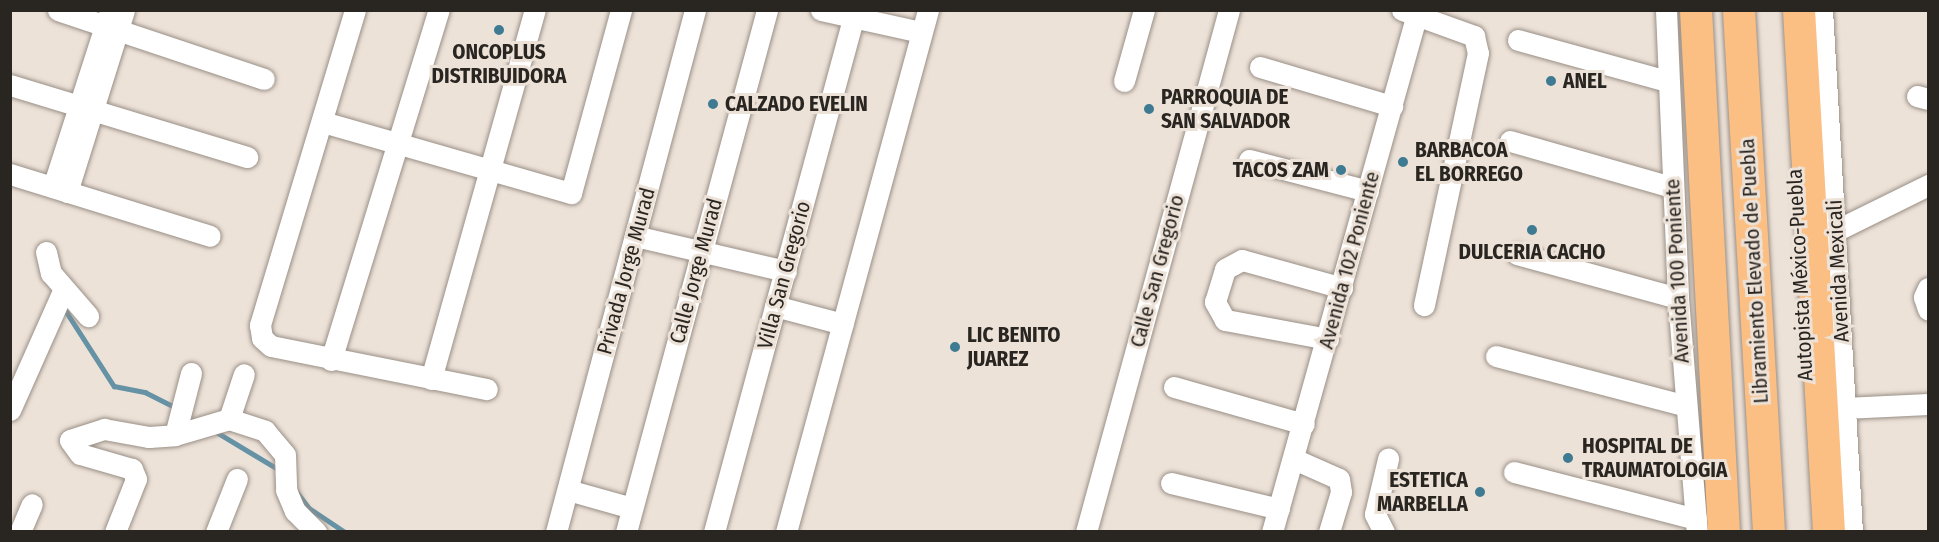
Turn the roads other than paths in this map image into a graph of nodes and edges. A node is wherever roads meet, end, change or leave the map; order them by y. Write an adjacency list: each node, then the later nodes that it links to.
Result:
1 (58, 10): 17 (street)
2 (355, 10): 28 (street)
3 (439, 10): 30 (street)
4 (535, 10): 33 (street)
5 (621, 10): 33 (street)
6 (695, 10): 41 (street, Privada Jorge Murad)
7 (767, 10): 42 (street, Calle Jorge Murad)
8 (821, 10): 18 (street)
9 (928, 10): 19 (street)
10 (1144, 10): 23 (street)
11 (1229, 10): 86 (street, Calle San Gregorio)
12 (1666, 10): 24 (street, Avenida 100 Poniente)
13 (1822, 10): 39 (street, Avenida Mexicali)
14 (1412, 12): 26 (street, Avenida 102 Poniente); 49 (street)
15 (1720, 12): 90 (highway); 91 (highway); 92 (highway, Libramiento Elevado de Puebla)
16 (1783, 12): 93 (highway, Libramiento Elevado de Puebla); 94 (highway, Autopista México-Puebla); 95 (highway)
17 (114, 19): 22 (street); 27 (street)
18 (853, 19): 19 (street); 45 (street, Villa San Gregorio)
19 (921, 32): 52 (street)
20 (1518, 40): 24 (street)
21 (1260, 67): 26 (street)
22 (264, 79)
23 (1124, 81)
24 (1667, 81): 36 (street, Avenida 100 Poniente)
25 (10, 85): 27 (street)
26 (1392, 106): 38 (street, Avenida 102 Poniente)
27 (86, 109): 31 (street); 37 (street)
28 (323, 122): 30 (street); 55 (street)
29 (1510, 141): 36 (street)
30 (399, 142): 33 (street); 55 (street)
31 (247, 157)
32 (1250, 160): 38 (street)
33 (491, 169): 58 (street)
34 (10, 174): 37 (street)
35 (1929, 185): 39 (street)
36 (1672, 188): 48 (street, Avenida 100 Poniente)
37 (60, 189): 40 (street)
38 (1368, 191): 46 (street, Avenida 102 Poniente)
39 (1837, 230): 63 (street, Avenida Mexicali)
40 (210, 236)
41 (635, 236): 42 (street); 73 (street, Privada Jorge Murad)
42 (702, 251): 45 (street); 75 (street, Calle Jorge Murad)
43 (46, 252): 47 (street)
44 (1517, 254): 48 (street)
45 (786, 272): 50 (street, Villa San Gregorio)
46 (1342, 288): 53 (street, Avenida 102 Poniente); 53 (street)
47 (63, 291): 51 (street); 64 (street)
48 (1678, 298): 62 (street, Avenida 100 Poniente)
49 (1424, 305)
50 (775, 306): 52 (street); 84 (street, Villa San Gregorio)
51 (88, 316)
52 (843, 324): 85 (street)
53 (1328, 339): 66 (street, Avenida 102 Poniente)
54 (1496, 356): 62 (street)
55 (331, 360): 58 (street)
56 (191, 374): 67 (street)
57 (244, 374): 65 (street)
58 (431, 379): 60 (street)
59 (1174, 387): 66 (street)
60 (487, 389)
61 (1929, 404): 63 (street)
62 (1686, 406): 77 (street, Avenida 100 Poniente)
63 (1844, 408): 96 (street, Avenida Mexicali)
64 (10, 410)
65 (229, 419): 67 (street); 81 (street)
66 (1304, 424): 68 (street, Avenida 102 Poniente)
67 (175, 435): 79 (street)
68 (1294, 459): 76 (street, Avenida 102 Poniente); 88 (street)
69 (1388, 459): 89 (street)
70 (1514, 472): 77 (street)
71 (237, 479): 80 (street)
72 (1171, 483): 76 (street)
73 (568, 490): 75 (street); 82 (street, Privada Jorge Murad)
74 (32, 504): 78 (street)
75 (632, 508): 83 (street, Calle Jorge Murad)
76 (1279, 509): 87 (street, Avenida 102 Poniente)
77 (1696, 525)
78 (20, 531)
79 (115, 531)
80 (216, 531)
81 (316, 531)
82 (556, 531)
83 (626, 531)
84 (714, 531)
85 (786, 531)
86 (1086, 531)
87 (1273, 531)
88 (1329, 531)
89 (1384, 531)
90 (1724, 531)
91 (1751, 531)
92 (1769, 531)
93 (1790, 531)
94 (1812, 531)
95 (1829, 531)
96 (1852, 531)

